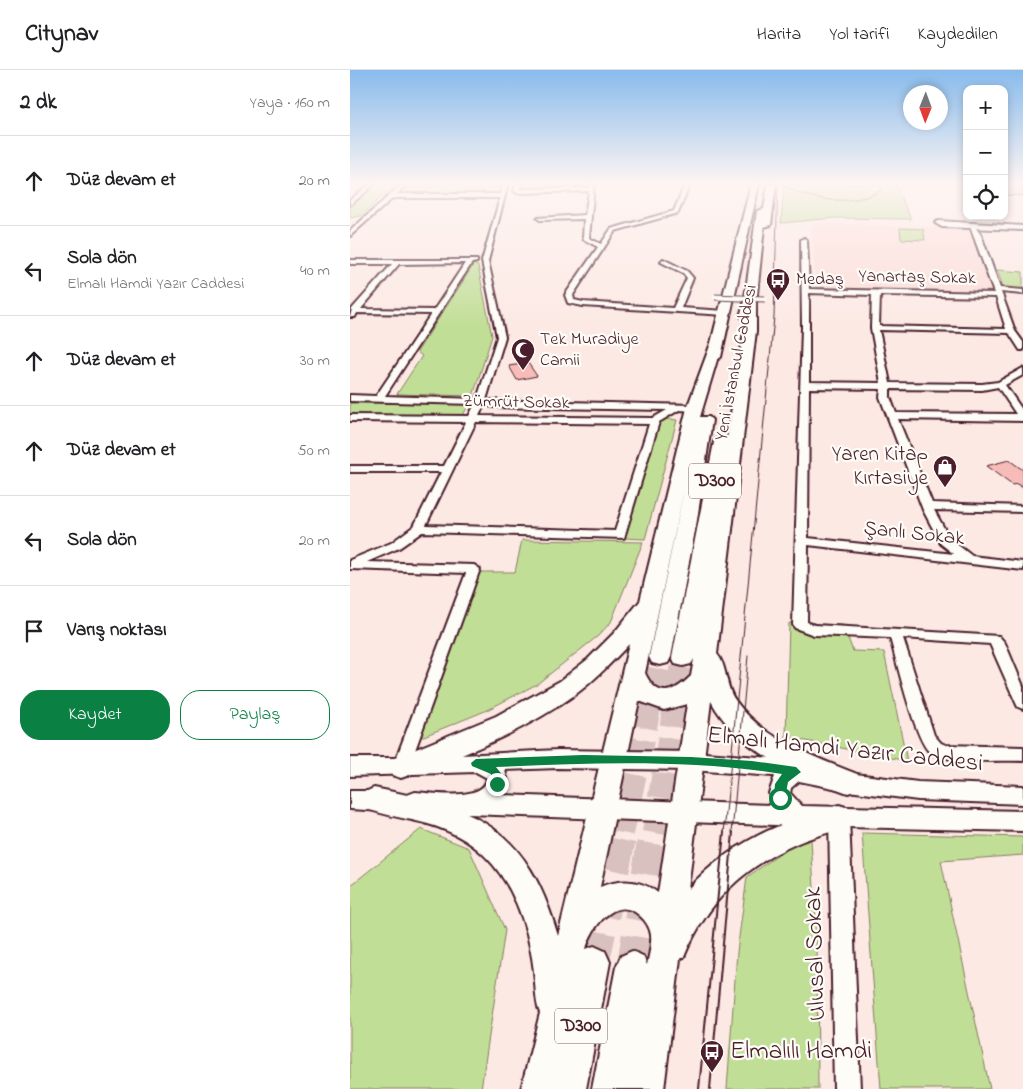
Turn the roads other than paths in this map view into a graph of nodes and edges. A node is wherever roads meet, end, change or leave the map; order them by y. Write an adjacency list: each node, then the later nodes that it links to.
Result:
1 (493, 232): 12 (street)
2 (586, 232): 10 (street)
3 (612, 232): 10 (street)
4 (737, 232): 16 (highway)
5 (744, 232): 16 (highway, Yeni İstanbul Caddesi)
6 (759, 232): 17 (highway, Yeni İstanbul Caddesi)
7 (765, 232): 17 (highway)
8 (975, 232): 21 (street)
9 (804, 240): 18 (street)
10 (601, 246): 24 (street)
11 (470, 261): 12 (street); 15 (street); 26 (street)
12 (485, 261): 38 (street)
13 (663, 261): 24 (street)
14 (350, 262): 15 (street)
15 (397, 262): 25 (street)
16 (736, 266): 27 (highway, Yeni İstanbul Caddesi / D300)
17 (754, 267): 23 (highway, Yeni İstanbul Caddesi / D300)
18 (805, 291): 19 (street, Yanartaş Sokak); 33 (street)
19 (876, 292): 21 (street, Yanartaş Sokak); 28 (street)
20 (1023, 292): 21 (street, Yanartaş Sokak)
21 (998, 293): 29 (street)
22 (714, 297): 23 (street, bridge)
23 (757, 302): 56 (highway); 58 (highway, Yeni İstanbul Caddesi / D300)
24 (676, 310): 27 (street)
25 (353, 311): 26 (street)
26 (436, 312): 37 (street)
27 (725, 313): 30 (highway, Yeni İstanbul Caddesi / D300)
28 (875, 328): 29 (street); 35 (street)
29 (1011, 331): 31 (street)
30 (716, 345): 39 (highway); 57 (highway, Yeni İstanbul Caddesi / D300)
31 (1023, 348)
32 (1023, 371): 34 (street)
33 (804, 384): 35 (street); 50 (street)
34 (1000, 384): 35 (street); 41 (street)
35 (886, 385): 40 (street)
36 (350, 398): 37 (street, Zümrüt Sokak)
37 (379, 398): 38 (street, Zümrüt Sokak)
38 (481, 402): 39 (street, Zümrüt Sokak); 43 (street)
39 (686, 408): 44 (street); 54 (highway)
40 (892, 416): 41 (street); 47 (street)
41 (1023, 417)
42 (350, 418): 43 (street, Zümrüt Sokak)
43 (474, 418): 44 (street, Zümrüt Sokak); 46 (street)
44 (655, 421): 49 (street)
45 (350, 469): 46 (street)
46 (449, 469): 49 (street)
47 (928, 506): 48 (street); 51 (street)
48 (1023, 509)
49 (419, 528): 52 (street)
50 (801, 541): 51 (street, Şanlı Sokak); 55 (street)
51 (969, 560): 53 (street, Şanlı Sokak)
52 (350, 565): 67 (street)
53 (1023, 566)
54 (652, 596): 59 (highway); 67 (highway)
55 (895, 633): 61 (street); 62 (street)
56 (707, 639): 60 (highway); 69 (highway)
57 (660, 657)
58 (683, 658)
59 (634, 673): 60 (highway); 63 (highway)
60 (702, 680): 64 (highway)
61 (1023, 703)
62 (1023, 754)
63 (614, 759): 64 (main road); 65 (main road); 73 (highway)
64 (691, 761): 68 (main road, Elmalı Hamdi Yazır Caddesi); 74 (highway)
65 (476, 763): 67 (main road); 72 (main road)
66 (350, 767): 67 (main road)
67 (401, 767)
68 (796, 772): 69 (main road, Elmalı Hamdi Yazır Caddesi); 75 (main road)
69 (848, 782): 70 (main road, Elmalı Hamdi Yazır Caddesi)
70 (1023, 795)
71 (362, 800): 72 (main road); 83 (highway)
72 (472, 804): 73 (main road)
73 (603, 809): 74 (main road); 78 (highway)
74 (684, 812): 75 (main road); 79 (highway)
75 (801, 816): 76 (main road)
76 (839, 817): 77 (main road); 82 (highway); 88 (street, Ulusal Sokak)
77 (1023, 821)
78 (576, 930): 79 (highway); 83 (highway)
79 (667, 940): 82 (highway)
80 (594, 962): 85 (highway, D300)
81 (632, 967): 86 (highway, D300)
82 (662, 979): 87 (highway)
83 (553, 1030): 84 (highway)
84 (539, 1089)
85 (568, 1089)
86 (610, 1089)
87 (646, 1089)
88 (848, 1089)

